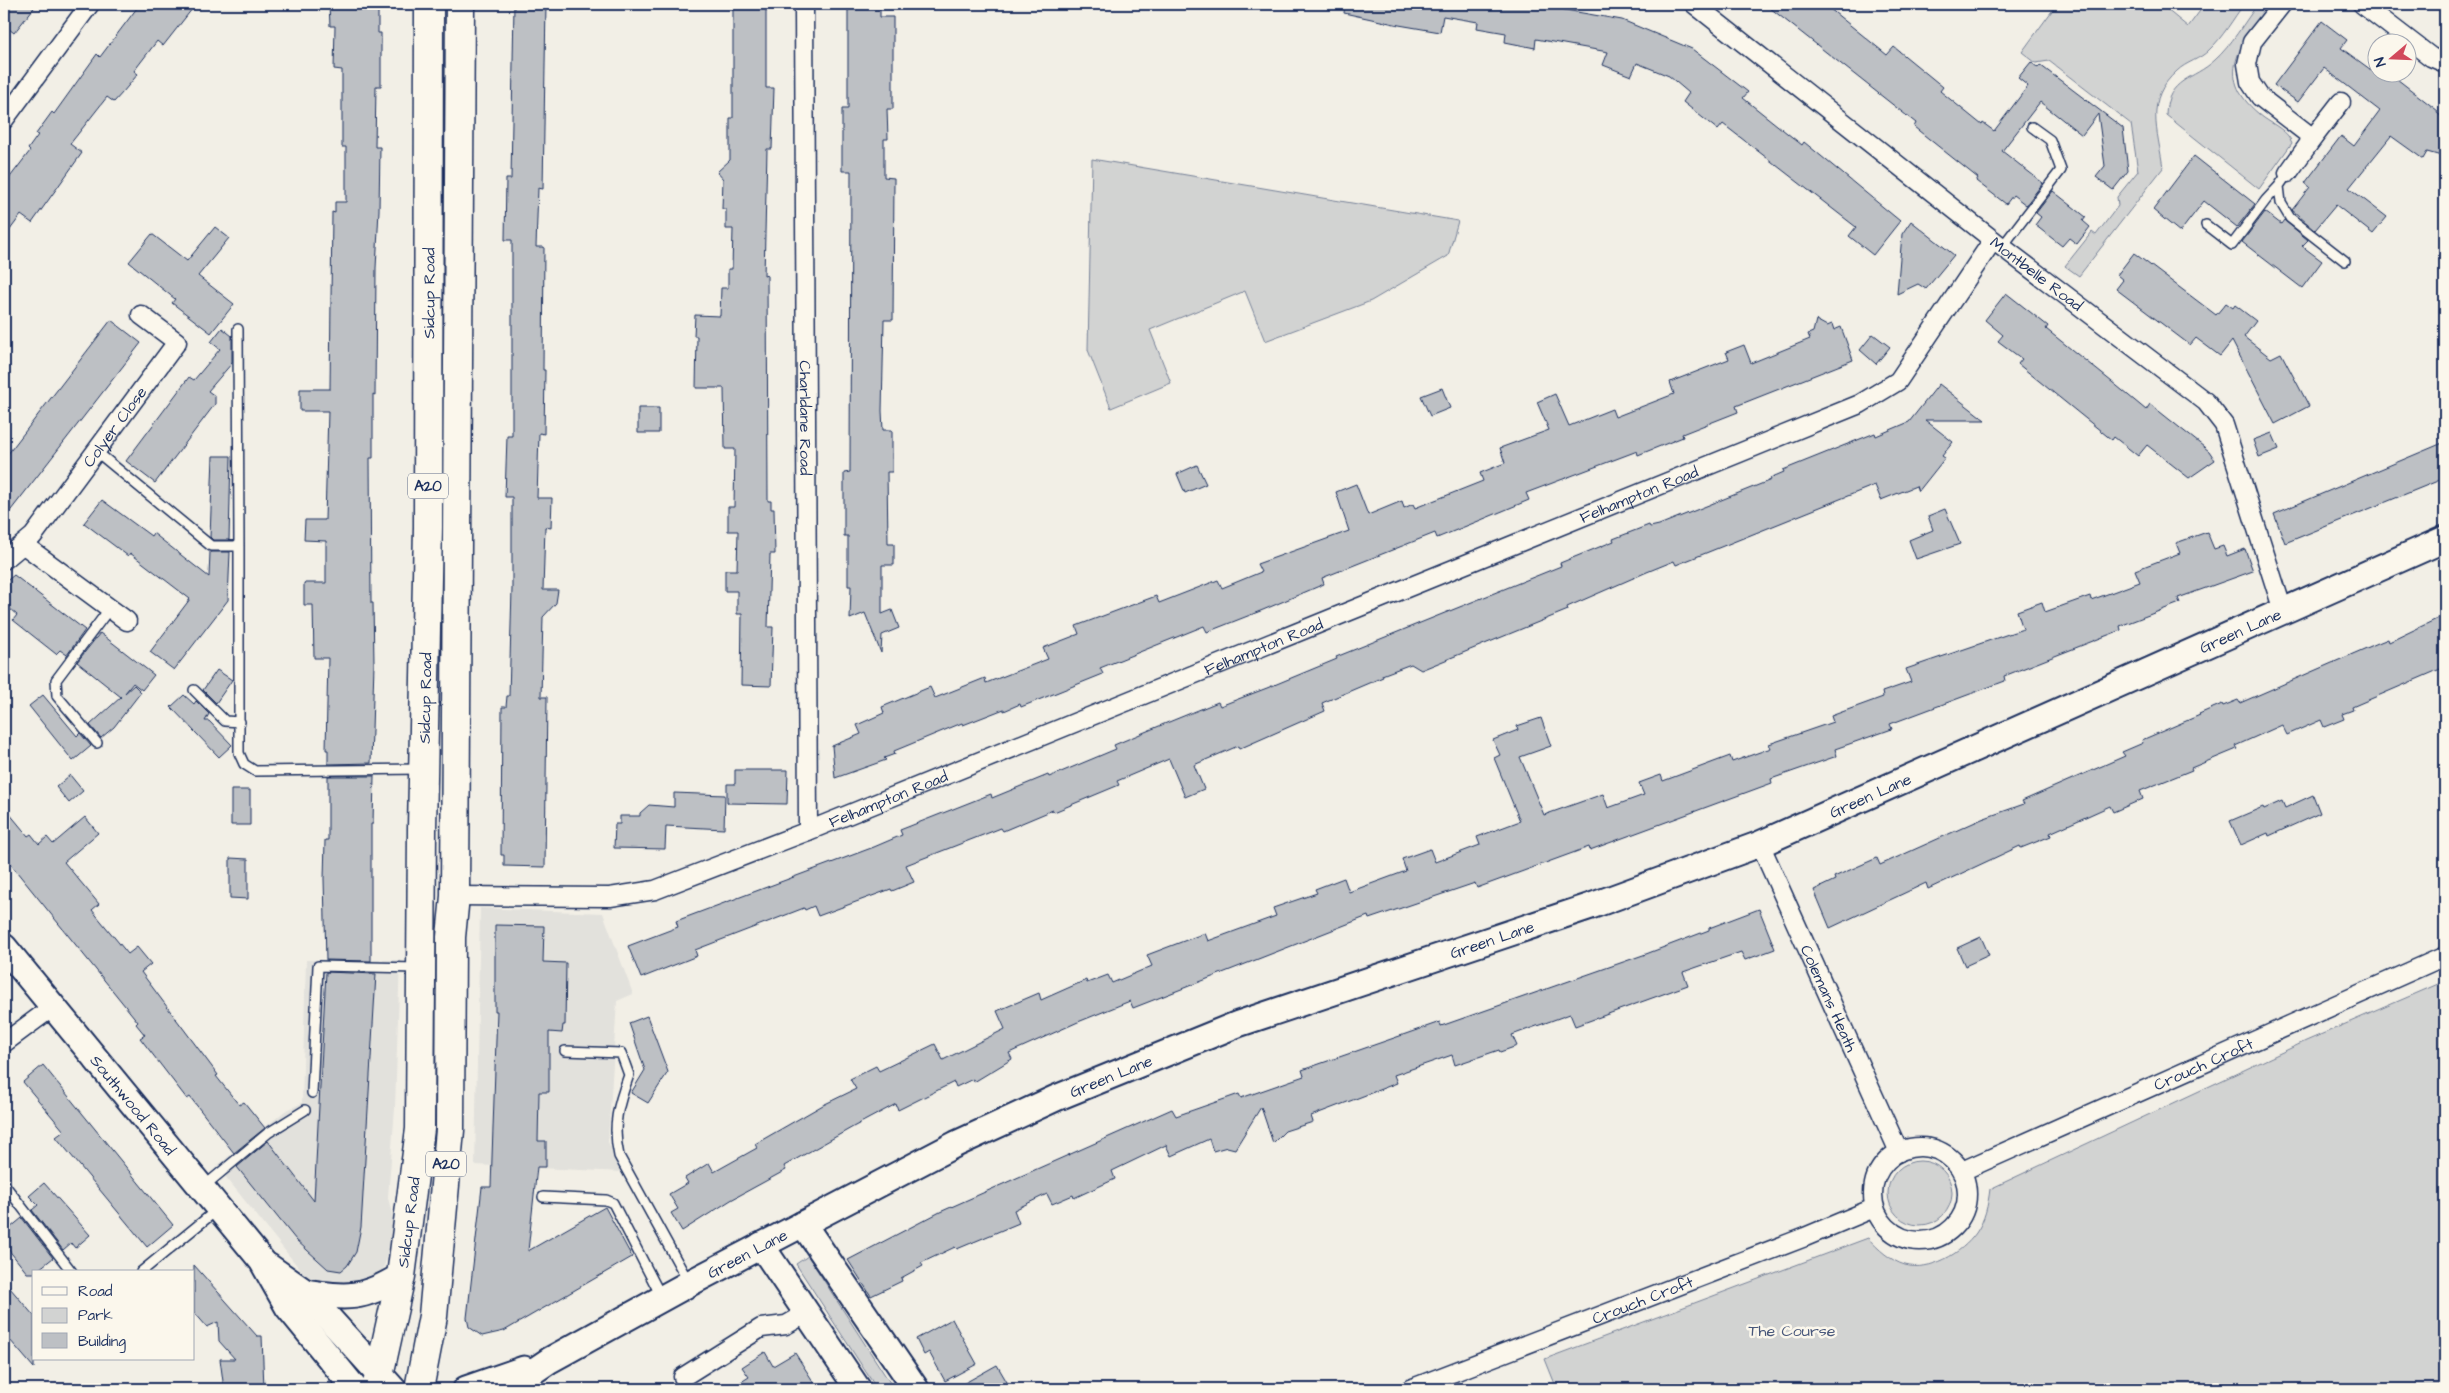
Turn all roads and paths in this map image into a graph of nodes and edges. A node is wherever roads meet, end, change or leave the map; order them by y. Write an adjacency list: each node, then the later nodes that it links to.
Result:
1 (90, 4): 10 (street)
2 (429, 4): 30 (highway, Sidcup Road / A20)
3 (460, 4): 33 (highway, Sidcup Road / A20)
4 (804, 4): 31 (street, Charldane Road)
5 (1694, 4): 15 (street, Montbelle Road)
6 (2282, 4): 12 (street)
7 (2362, 4): 8 (street)
8 (2445, 63)
9 (2341, 102): 12 (street)
10 (4, 120)
11 (2032, 127): 15 (lane)
12 (2313, 138): 13 (street)
13 (2284, 180): 14 (lane); 16 (lane)
14 (2206, 225)
15 (1997, 244): 25 (street, Montbelle Road); 31 (street, Felhampton Road)
16 (2345, 261)
17 (141, 315): 19 (street, Colyer Close)
18 (238, 328): 22 (lane)
19 (96, 452): 21 (street, Colyer Close); 22 (lane)
20 (2445, 539): 25 (main road, Green Lane)
21 (24, 545): 23 (street, Colyer Close); 24 (street)
22 (239, 546): 28 (lane)
23 (4, 560)
24 (110, 608): 26 (street); 29 (lane)
25 (2283, 610): 32 (main road, Green Lane)
26 (126, 621)
27 (194, 690): 28 (lane)
28 (240, 722): 30 (lane)
29 (96, 743)
30 (424, 770): 36 (highway, Sidcup Road / A20)
31 (808, 831): 33 (street, Felhampton Road)
32 (1760, 844): 42 (street, Colemans Heath); 49 (main road, Green Lane)
33 (455, 896): 63 (highway, Sidcup Road / A20)
34 (4, 947): 37 (main road, Southwood Road)
35 (2445, 956): 43 (street, Crouch Croft)
36 (421, 968): 40 (lane); 54 (highway, Sidcup Road / A20)
37 (54, 1006): 38 (street); 45 (main road, Southwood Road)
38 (4, 1044)
39 (565, 1051): 55 (lane)
40 (312, 1093)
41 (305, 1110): 45 (lane)
42 (1899, 1152): 43 (street); 47 (street)
43 (1962, 1171): 47 (street)
44 (4, 1184): 52 (lane)
45 (202, 1188): 48 (main road, Southwood Road)
46 (543, 1197): 57 (lane)
47 (1874, 1208): 68 (street, Crouch Croft)
48 (218, 1209): 51 (main road, Southwood Road); 53 (lane)
49 (803, 1224): 50 (main road, Green Lane); 67 (main road)
50 (762, 1245): 55 (main road, Green Lane); 58 (main road)
51 (262, 1261): 56 (main road, Southwood Road); 62 (main road, Southwood Road)
52 (70, 1270)
53 (143, 1270)
54 (400, 1276): 56 (main road, Southwood Road); 61 (highway, Sidcup Road / A20)
55 (690, 1283): 57 (main road, Green Lane)
56 (305, 1292): 61 (main road, Southwood Road)
57 (663, 1298): 59 (main road, Green Lane)
58 (807, 1313): 60 (street); 66 (main road)
59 (550, 1360): 64 (main road, Green Lane); 65 (main road, Green Lane)
60 (683, 1377)
61 (383, 1384)
62 (355, 1389)
63 (419, 1389)
64 (466, 1389)
65 (507, 1389)
66 (858, 1389)
67 (916, 1389)
68 (1410, 1389)

